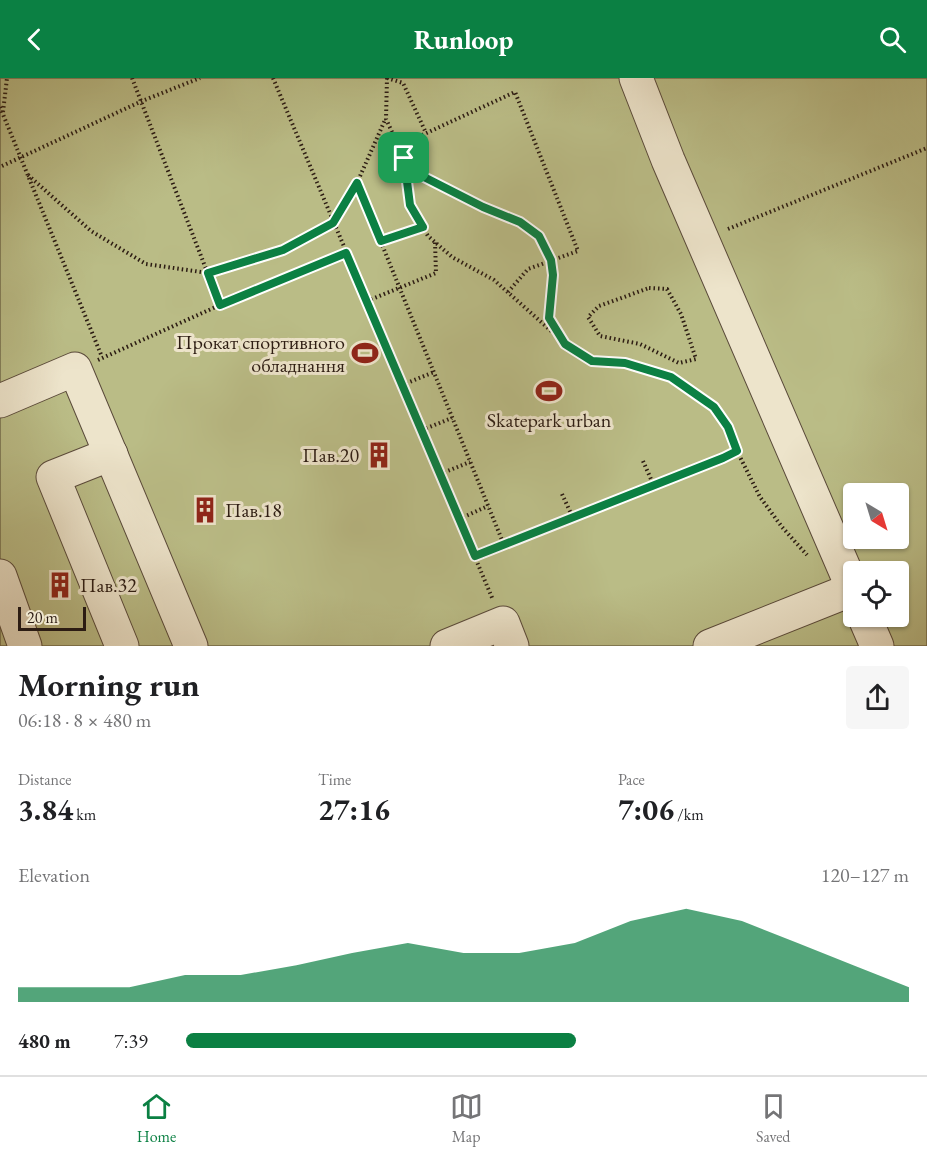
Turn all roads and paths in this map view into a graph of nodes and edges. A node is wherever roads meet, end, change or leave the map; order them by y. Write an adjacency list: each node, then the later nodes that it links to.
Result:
1 (7, 78): 9 (path)
2 (132, 78): 7 (path)
3 (200, 78): 7 (path)
4 (273, 78): 18 (path)
5 (387, 78): 10 (path); 11 (path)
6 (636, 78): 20 (street)
7 (142, 102): 13 (path); 25 (path)
8 (0, 107): 9 (path)
9 (1, 113): 13 (path)
10 (386, 119): 14 (path); 17 (path)
11 (426, 133): 14 (path); 24 (path)
12 (927, 148): 20 (path)
13 (20, 158): 15 (path); 16 (path)
14 (404, 158): 19 (path); 24 (path)
15 (2, 166)
16 (28, 176): 25 (path); 32 (path)
17 (357, 183): 18 (path); 21 (path)
18 (333, 223): 23 (path); 25 (path)
19 (423, 227): 21 (path); 22 (path)
20 (702, 240): 51 (street)
21 (381, 241): 26 (path)
22 (435, 242): 26 (path); 27 (path)
23 (346, 253): 28 (path); 29 (path)
24 (551, 260): 27 (path); 30 (path)
25 (208, 273): 29 (path)
26 (400, 288): 28 (path); 33 (path)
27 (508, 292): 30 (path)
28 (367, 301): 34 (path)
29 (220, 305): 32 (path)
30 (565, 344): 38 (path)
31 (696, 359): 31 (path)
32 (89, 364): 35 (street); 39 (street)
33 (434, 372): 34 (path); 36 (path)
34 (402, 385): 37 (path)
35 (0, 401)
36 (452, 418): 37 (path); 41 (path)
37 (422, 430): 42 (path)
38 (737, 451): 43 (path); 50 (path)
39 (111, 454): 57 (street); 58 (street)
40 (643, 461): 43 (path)
41 (470, 462): 42 (path); 45 (path)
42 (440, 474): 47 (path)
43 (654, 486): 46 (path)
44 (562, 494): 46 (path)
45 (488, 506): 47 (path); 48 (path)
46 (573, 518): 48 (path)
47 (459, 519): 49 (path)
48 (504, 545): 49 (path)
49 (475, 556): 55 (path)
50 (809, 558)
51 (843, 567)
52 (0, 576): 56 (street)
53 (843, 594): 60 (street)
54 (869, 627): 61 (street)
55 (508, 634): 59 (street)
56 (25, 646)
57 (122, 646)
58 (191, 646)
59 (447, 646)
60 (710, 646)
61 (877, 646)

